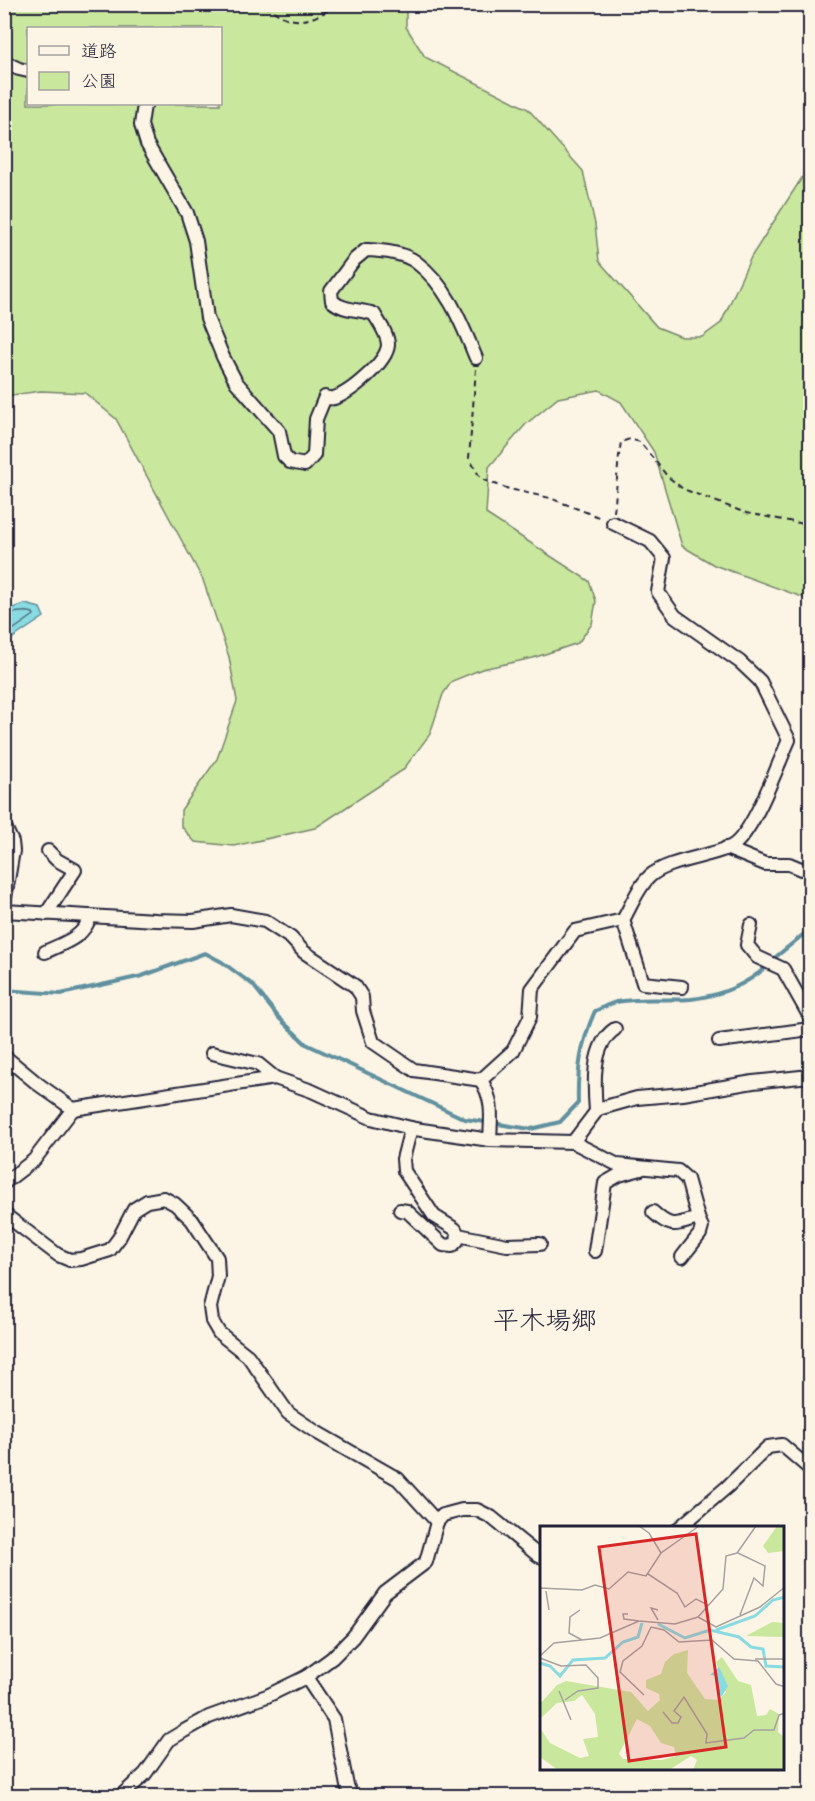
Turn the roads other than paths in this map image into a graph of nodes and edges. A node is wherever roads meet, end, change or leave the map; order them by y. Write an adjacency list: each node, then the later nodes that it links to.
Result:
1 (4, 62): 2 (street)
2 (27, 71)
3 (146, 105): 4 (street)
4 (476, 358)
5 (613, 523): 7 (street)
6 (4, 825): 10 (street)
7 (726, 848): 9 (street); 14 (street)
8 (48, 851): 12 (street)
9 (801, 869)
10 (4, 904)
11 (4, 910): 12 (street)
12 (46, 914): 13 (street)
13 (90, 915): 16 (street); 26 (street)
14 (623, 920): 17 (street); 26 (street)
15 (751, 926): 18 (street)
16 (45, 952)
17 (682, 987)
18 (810, 1018)
19 (615, 1029): 28 (street)
20 (810, 1029): 21 (street)
21 (719, 1041)
22 (212, 1053): 25 (street)
23 (4, 1056): 27 (street)
24 (810, 1076): 28 (street)
25 (275, 1078): 27 (street); 29 (street)
26 (481, 1080): 30 (street)
27 (73, 1109): 33 (street)
28 (596, 1111): 31 (street)
29 (411, 1128): 30 (street); 38 (street)
30 (490, 1136): 31 (street)
31 (573, 1142): 32 (street)
32 (644, 1167): 37 (street); 40 (street)
33 (4, 1182)
34 (400, 1210): 38 (street)
35 (653, 1212): 37 (street)
36 (4, 1214): 43 (street)
37 (698, 1218): 41 (street)
38 (458, 1235): 39 (street)
39 (540, 1244)
40 (595, 1251)
41 (682, 1257)
42 (810, 1469): 44 (street)
43 (437, 1522): 45 (street); 46 (street)
44 (681, 1526)
45 (540, 1555)
46 (306, 1677): 47 (street); 48 (street)
47 (121, 1797)
48 (352, 1797)

